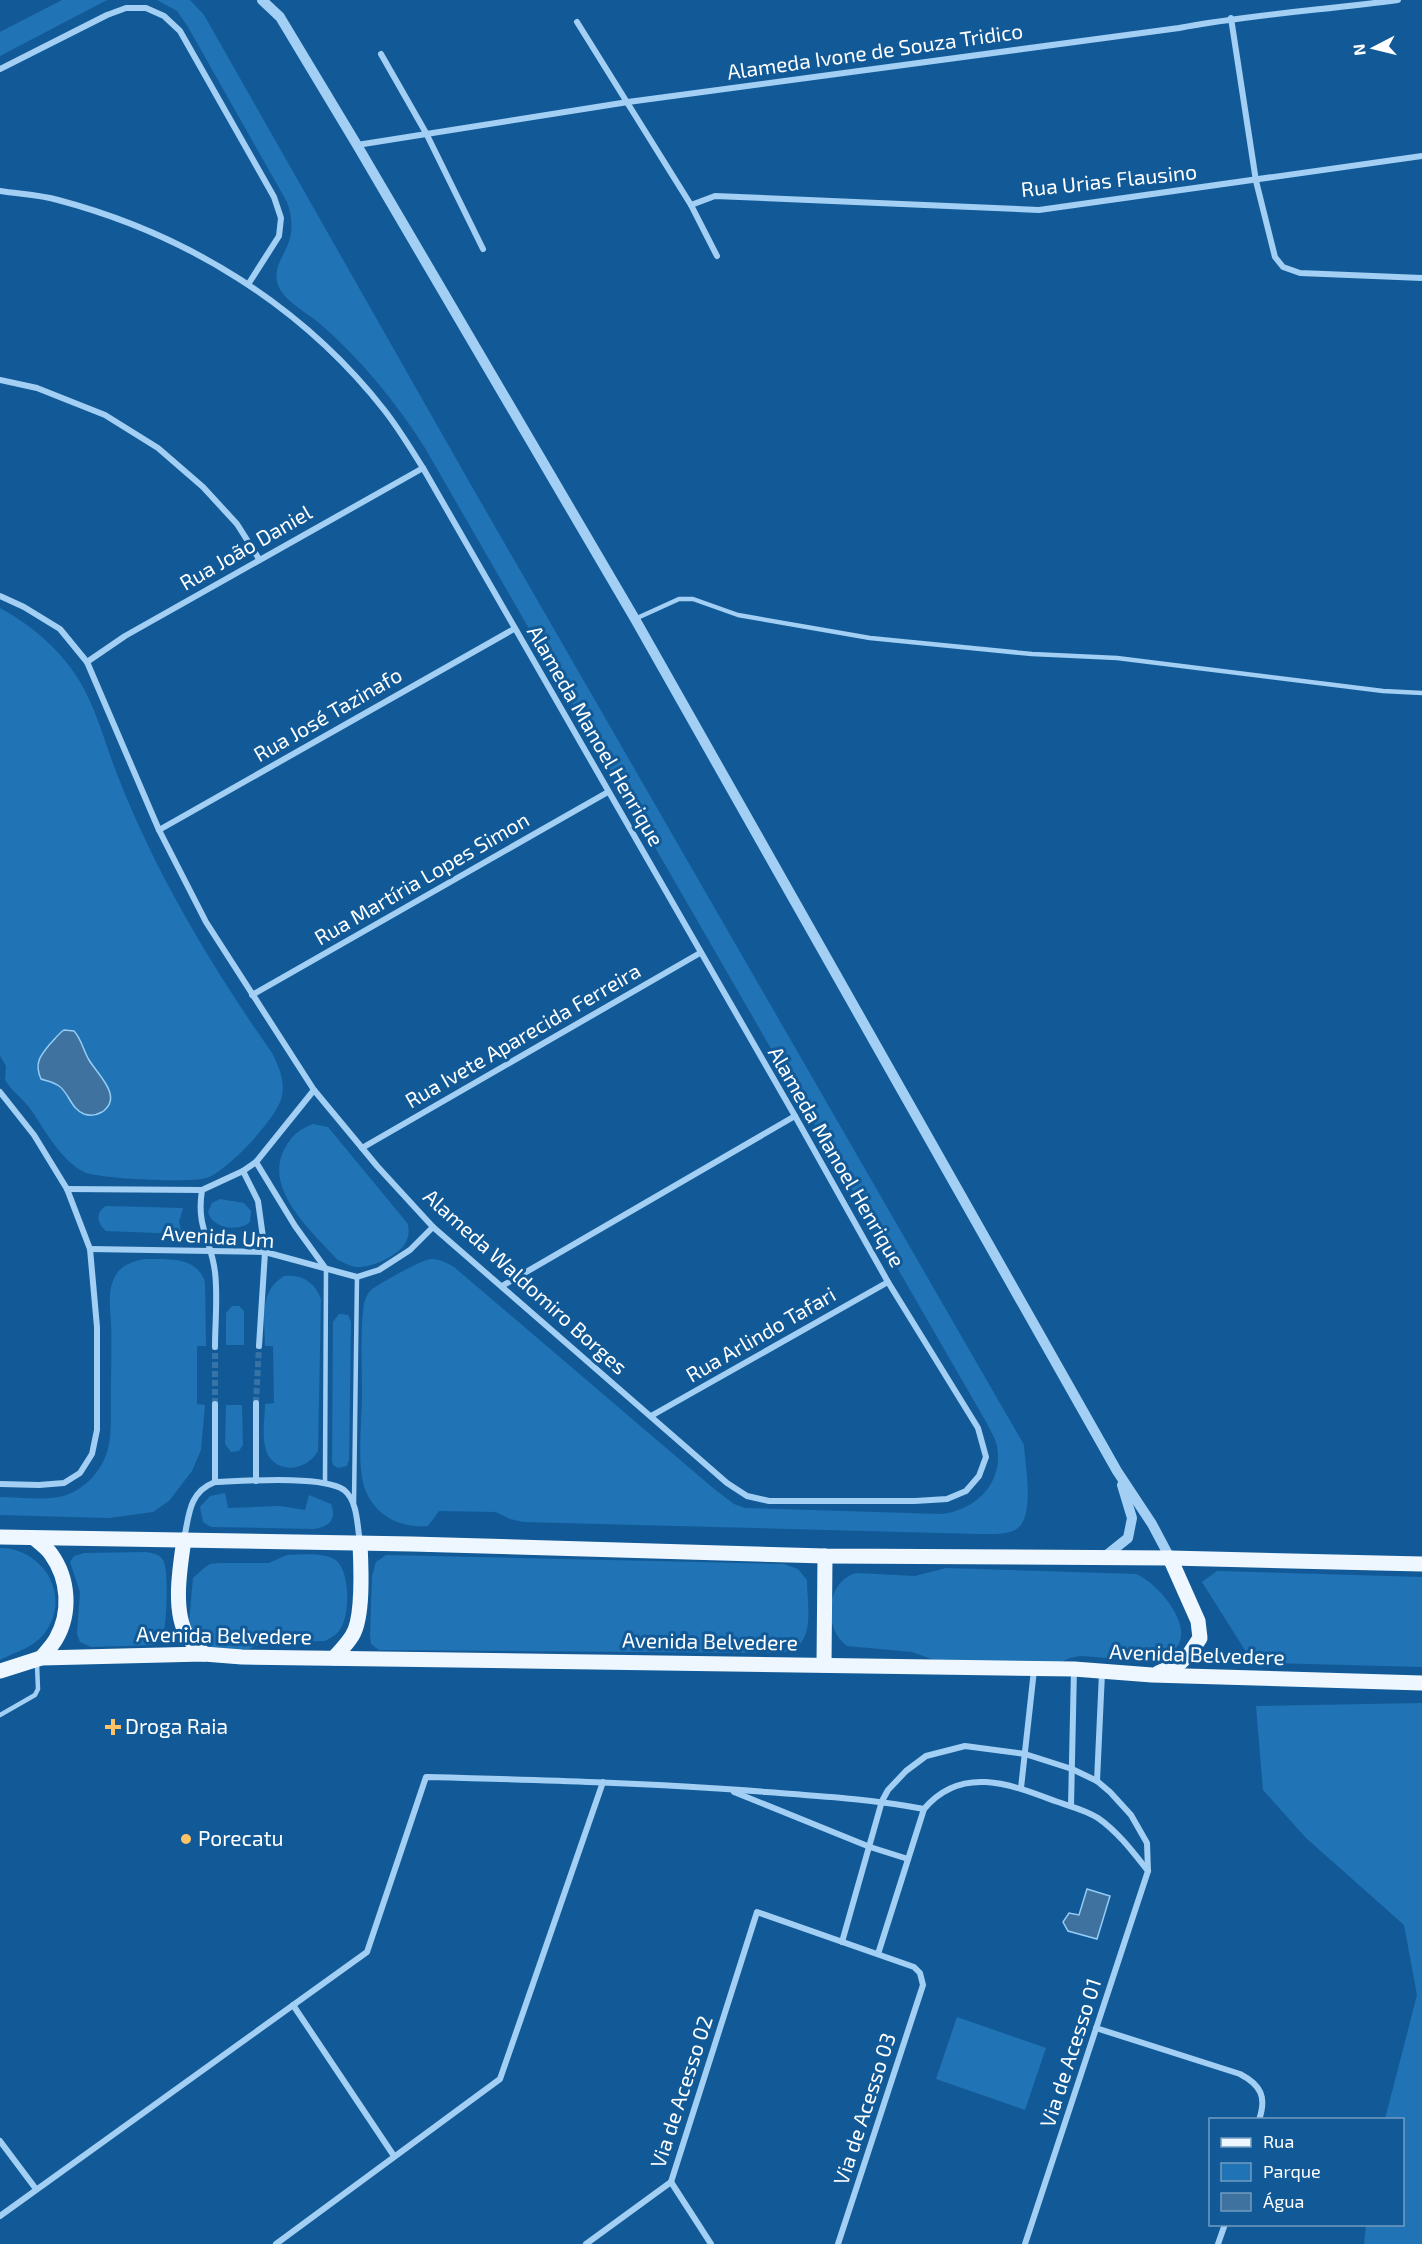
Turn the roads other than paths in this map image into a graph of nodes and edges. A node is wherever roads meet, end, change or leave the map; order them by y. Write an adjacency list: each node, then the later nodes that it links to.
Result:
1 (261, 0): 9 (street)
2 (1398, 0): 3 (street, Alameda Ivone de Souza Tridico)
3 (1231, 18): 7 (street, Alameda Ivone de Souza Tridico); 11 (street)
4 (577, 22): 7 (street)
5 (381, 54): 8 (street)
6 (0, 69): 17 (street)
7 (628, 102): 8 (street, Alameda Ivone de Souza Tridico); 13 (street)
8 (426, 133): 9 (street, Alameda Ivone de Souza Tridico); 14 (street)
9 (357, 145): 22 (street)
10 (1422, 156): 11 (street, Rua Urias Flausino)
11 (1256, 181): 13 (street, Rua Urias Flausino); 16 (street)
12 (0, 191): 17 (street, Alameda Manoel Henrique)
13 (691, 205): 15 (street)
14 (483, 249)
15 (717, 256)
16 (1422, 278)
17 (249, 283): 19 (street, Alameda Manoel Henrique)
18 (0, 380): 20 (street)
19 (423, 468): 20 (street, Rua João Daniel); 23 (street, Alameda Manoel Henrique)
20 (259, 559): 24 (street, Rua João Daniel)
21 (0, 596): 24 (street, Alameda Waldomiro Borges)
22 (635, 619): 25 (lane); 51 (street)
23 (514, 629): 26 (street, Alameda Manoel Henrique); 27 (street, Rua José Tazinafo)
24 (87, 662): 27 (street, Alameda Waldomiro Borges)
25 (1422, 693)
26 (608, 792): 28 (street, Alameda Manoel Henrique); 29 (street, Rua Martíria Lopes Simon)
27 (159, 830): 29 (street, Alameda Waldomiro Borges)
28 (700, 953): 32 (street, Alameda Manoel Henrique); 33 (street, Rua Ivete Aparecida Ferreira)
29 (252, 995): 30 (street, Alameda Waldomiro Borges)
30 (314, 1090): 33 (street, Alameda Waldomiro Borges); 34 (street, Avenida Um)
31 (0, 1092): 36 (street)
32 (795, 1116): 44 (street, Alameda Manoel Henrique); 45 (street)
33 (362, 1148): 38 (street, Alameda Waldomiro Borges)
34 (256, 1162): 35 (street, Avenida Um); 42 (street)
35 (243, 1171): 37 (street, Avenida Um); 41 (street)
36 (67, 1189): 37 (street, Avenida Um); 39 (street)
37 (202, 1190): 40 (street)
38 (433, 1227): 43 (street); 45 (street, Alameda Waldomiro Borges)
39 (90, 1248): 40 (street, Avenida Um); 55 (street)
40 (208, 1249): 41 (street, Avenida Um); 47 (street)
41 (265, 1252): 42 (street, Avenida Um); 46 (street)
42 (327, 1269): 43 (street, Avenida Um); 54 (lane)
43 (357, 1277): 57 (lane)
44 (888, 1282): 50 (street, Rua Arlindo Tafari); 56 (street, Alameda Manoel Henrique)
45 (502, 1286): 50 (street, Alameda Waldomiro Borges)
46 (259, 1346)
47 (215, 1347)
48 (256, 1403): 52 (street)
49 (215, 1404): 53 (street)
50 (651, 1416): 56 (street, Alameda Waldomiro Borges)
51 (1117, 1471): 63 (street); 64 (street)
52 (256, 1481): 53 (street); 54 (street)
53 (215, 1482): 60 (street)
54 (326, 1483): 57 (street)
55 (0, 1484)
56 (747, 1496)
57 (354, 1505): 61 (street)
58 (0, 1537): 59 (main road)
59 (34, 1538): 60 (main road); 67 (main road)
60 (184, 1540): 61 (main road); 66 (main road)
61 (360, 1543): 62 (main road); 68 (main road)
62 (825, 1556): 63 (main road); 69 (main road)
63 (1103, 1558): 64 (main road)
64 (1170, 1558): 65 (main road); 74 (main road)
65 (1422, 1564)
66 (204, 1654): 67 (main road, Avenida Belvedere); 68 (main road, Avenida Belvedere)
67 (39, 1658): 72 (main road, Avenida Belvedere); 76 (lane)
68 (334, 1658): 69 (main road, Avenida Belvedere)
69 (824, 1665): 70 (main road, Avenida Belvedere)
70 (1034, 1669): 71 (main road, Avenida Belvedere); 77 (street)
71 (1074, 1670): 73 (main road, Avenida Belvedere); 78 (street)
72 (0, 1671)
73 (1102, 1673): 74 (main road, Avenida Belvedere); 79 (street)
74 (1152, 1675): 75 (main road, Avenida Belvedere)
75 (1422, 1683)
76 (0, 1714)
77 (1025, 1754): 78 (street); 81 (street); 83 (street)
78 (1072, 1769): 79 (street); 84 (street)
79 (1097, 1781): 88 (street)
80 (603, 1782): 82 (street); 91 (street); 95 (street)
81 (1021, 1788): 84 (street); 85 (street)
82 (728, 1789): 83 (street); 86 (street)
83 (882, 1801): 85 (street); 86 (street)
84 (1071, 1806): 88 (street)
85 (924, 1809): 87 (street)
86 (870, 1847): 87 (street); 89 (street)
87 (908, 1859): 90 (street)
88 (1148, 1871): 92 (street, Via de Acesso 01)
89 (842, 1942): 90 (street); 96 (street, Via de Acesso 02)
90 (878, 1954): 103 (street, Via de Acesso 03)
91 (293, 2005): 95 (street); 97 (street)
92 (1096, 2028): 93 (street); 104 (street, Via de Acesso 01)
93 (1260, 2118)
94 (0, 2141): 97 (street)
95 (394, 2156): 100 (street)
96 (671, 2182): 101 (street, Via de Acesso 02); 102 (street)
97 (36, 2189): 98 (street)
98 (0, 2216)
99 (1224, 2226): 105 (street)
100 (276, 2244)
101 (586, 2244)
102 (711, 2244)
103 (838, 2244)
104 (1025, 2244)
105 (1218, 2244)

